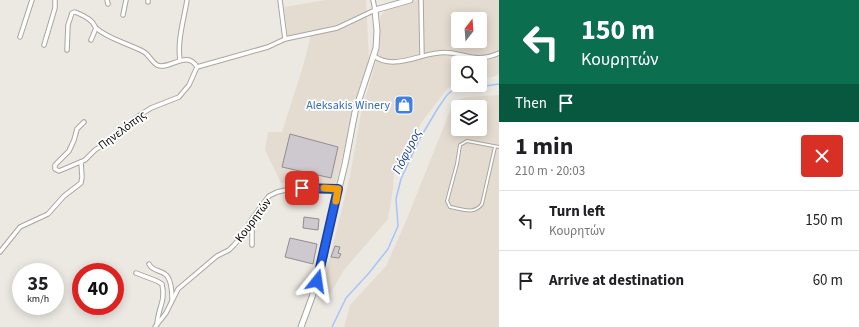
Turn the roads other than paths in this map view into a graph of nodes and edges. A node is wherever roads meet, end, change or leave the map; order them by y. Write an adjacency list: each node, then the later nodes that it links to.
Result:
1 (32, 0): 12 (street)
2 (55, 0): 15 (street)
3 (126, 0): 10 (street)
4 (187, 0): 20 (street)
5 (280, 0): 13 (street)
6 (373, 0): 9 (street)
7 (410, 0): 9 (street)
8 (421, 0): 19 (street)
9 (375, 10): 13 (street); 18 (street)
10 (123, 15)
11 (96, 28): 14 (street); 16 (street); 20 (street)
12 (20, 37)
13 (285, 39): 21 (street)
14 (91, 40)
15 (44, 45)
16 (67, 50)
17 (499, 54): 19 (street)
18 (374, 56): 19 (street); 26 (street)
19 (422, 56)
20 (180, 60): 21 (street)
21 (197, 67): 25 (street, Πηνελόπης)
22 (84, 122): 25 (street, Πηνελόπης)
23 (495, 147): 23 (lane); 24 (lane)
24 (499, 147)
25 (81, 162): 29 (street)
26 (338, 189): 27 (street, Κουρητών); 34 (street)
27 (249, 224): 28 (street); 32 (street, Κουρητών)
28 (252, 245)
29 (0, 252)
30 (149, 264): 32 (street)
31 (136, 273): 33 (street)
32 (172, 303): 33 (street, Κουρητών)
33 (156, 326)
34 (301, 327)

